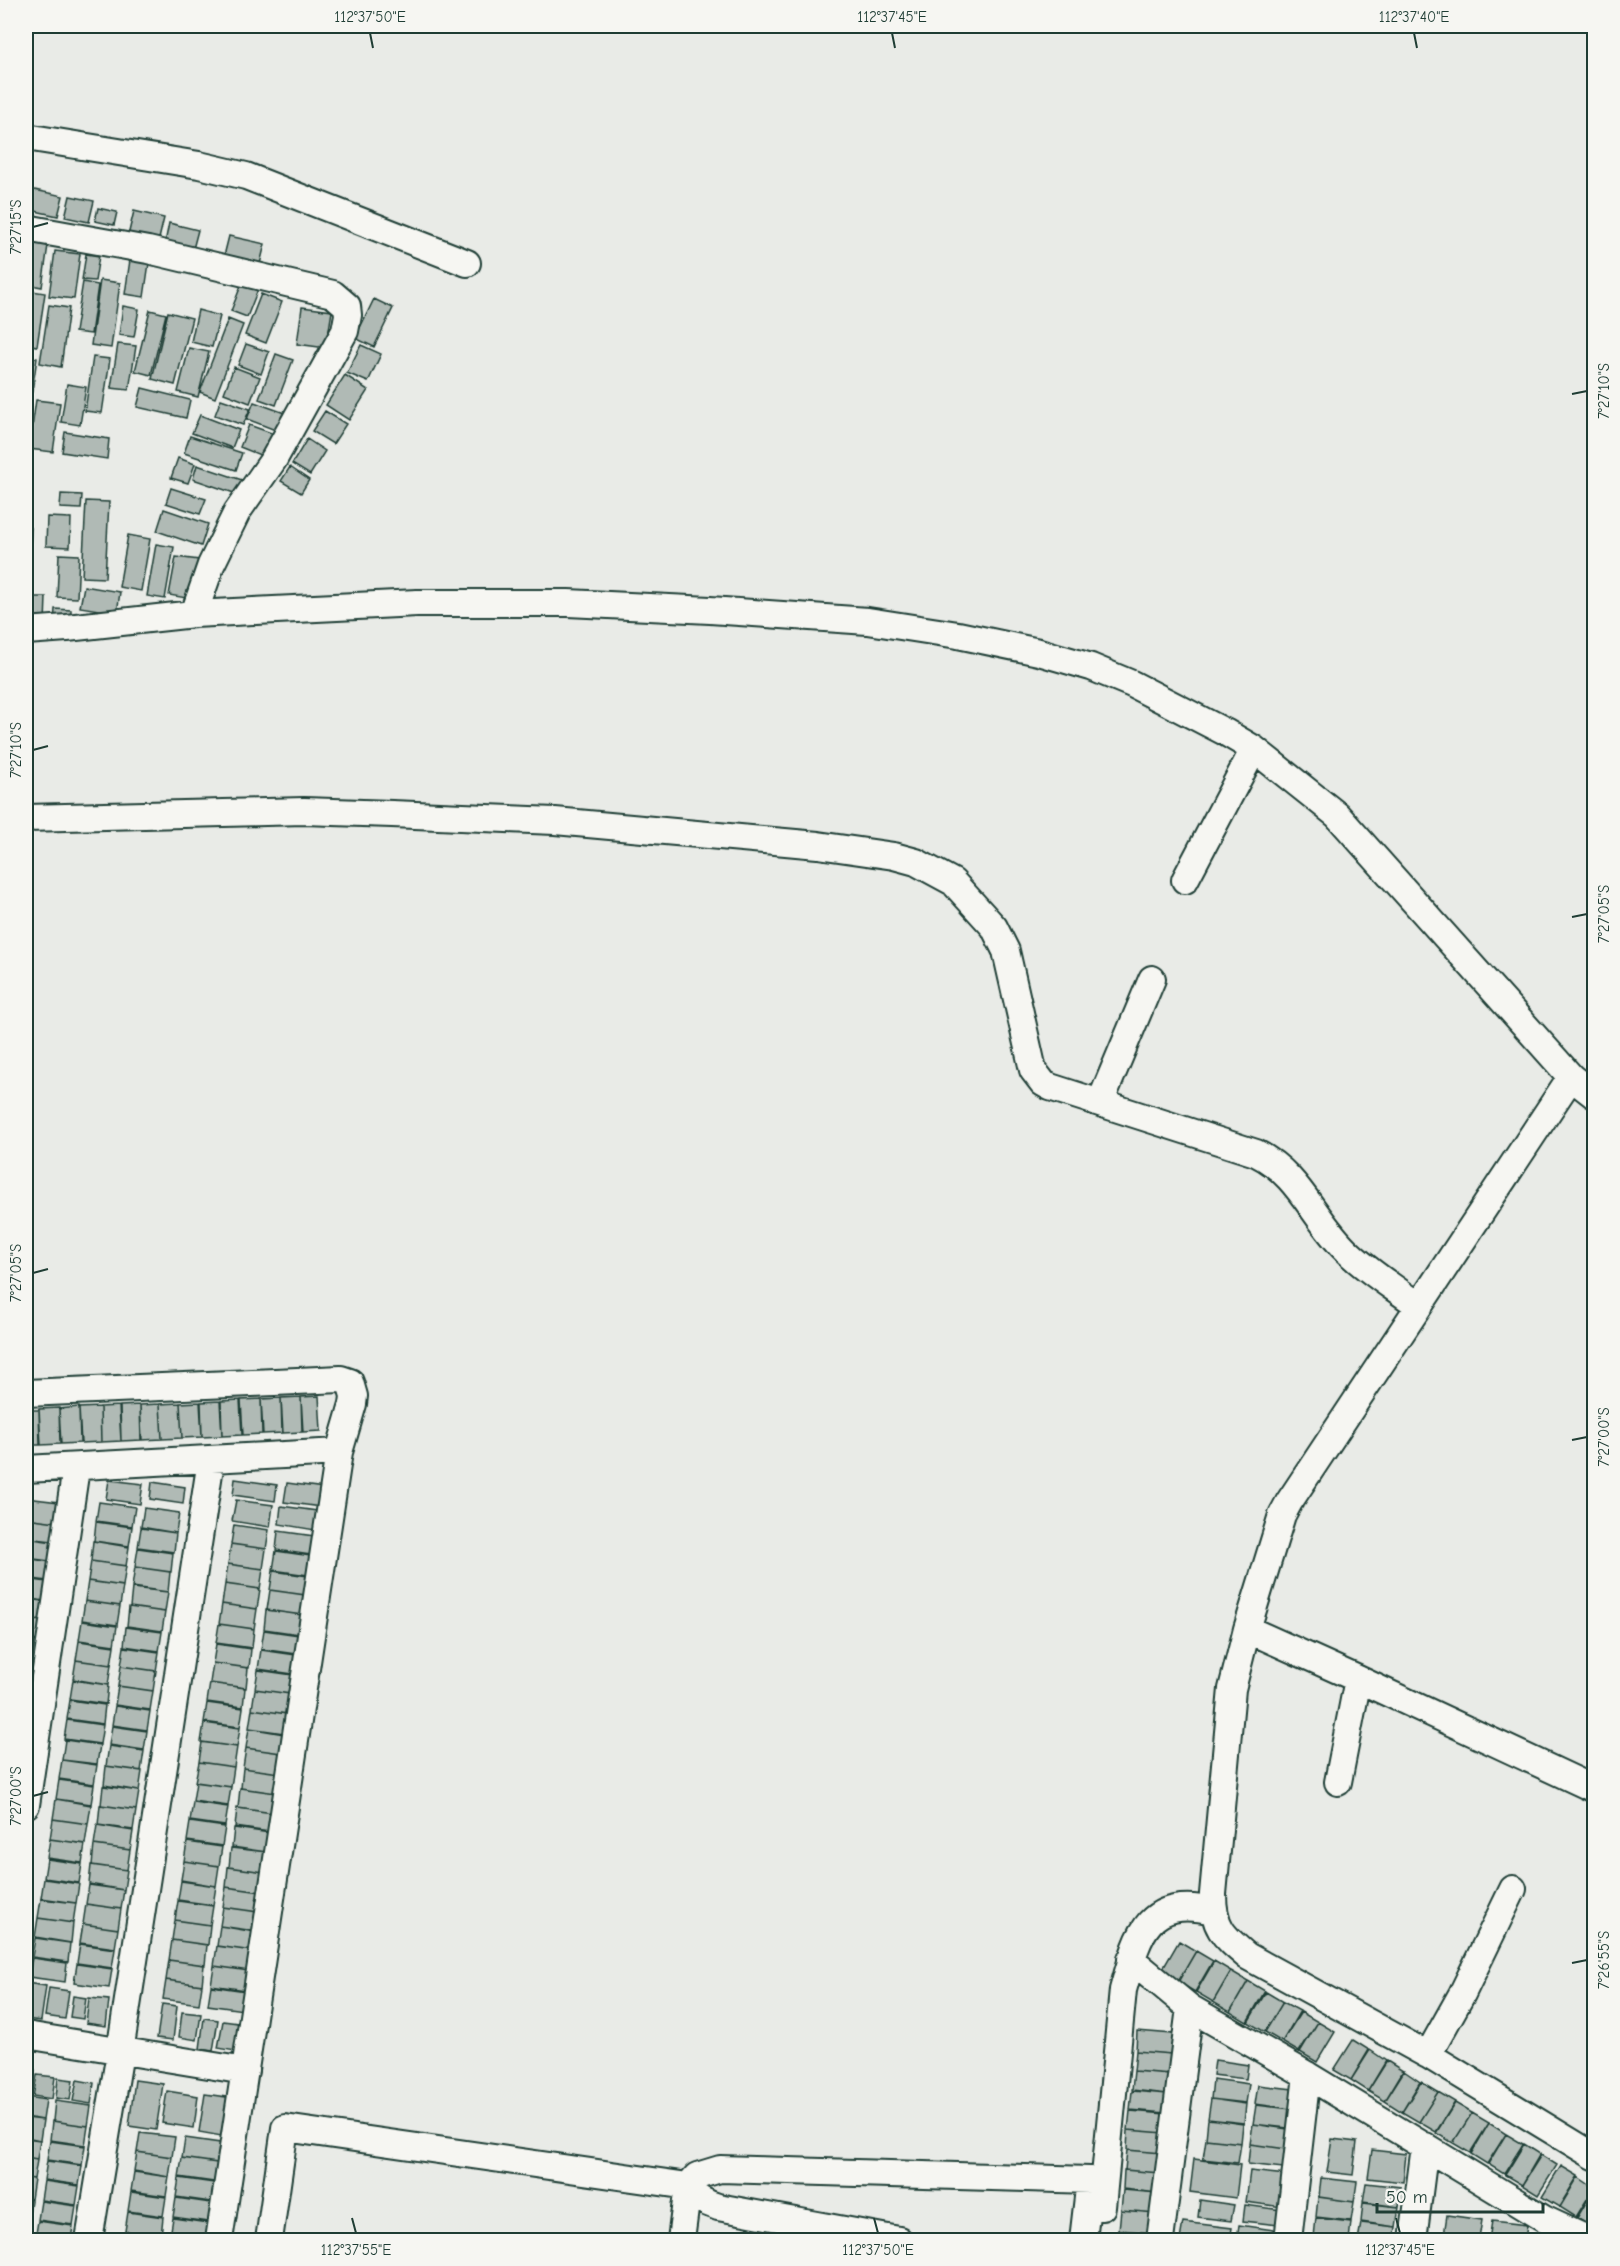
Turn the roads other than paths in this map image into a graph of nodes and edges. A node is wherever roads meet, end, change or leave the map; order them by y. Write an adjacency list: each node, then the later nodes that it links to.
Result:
1 (26, 137): 3 (street)
2 (26, 228): 4 (street)
3 (467, 263)
4 (194, 614): 5 (street); 6 (street)
5 (26, 631)
6 (1254, 749): 8 (street); 10 (street)
7 (26, 818): 12 (street)
8 (1185, 880)
9 (1152, 979): 12 (street)
10 (1571, 1077): 11 (street); 13 (street)
11 (1594, 1095)
12 (1100, 1103): 13 (street)
13 (1419, 1306): 19 (street)
14 (26, 1393): 15 (street)
15 (339, 1452): 16 (street); 31 (street)
16 (211, 1460): 17 (street); 29 (street)
17 (76, 1468): 18 (street); 23 (street)
18 (26, 1469)
19 (1246, 1629): 20 (street); 25 (street)
20 (1358, 1679): 21 (street); 22 (street)
21 (1338, 1782)
22 (1594, 1790)
23 (26, 1806)
24 (1513, 1889): 30 (street)
25 (1213, 1911): 26 (street); 30 (street)
26 (1131, 1959): 27 (street); 43 (street)
27 (1190, 2008): 32 (street); 44 (street)
28 (26, 2035): 29 (street)
29 (120, 2052): 31 (street); 37 (street)
30 (1428, 2055): 34 (street)
31 (245, 2071): 38 (street)
32 (1307, 2075): 33 (street); 45 (street)
33 (1425, 2146): 36 (street); 46 (street)
34 (1594, 2156)
35 (688, 2186): 39 (street); 40 (street); 41 (street); 42 (street)
36 (1543, 2230): 47 (street)
37 (89, 2241)
38 (219, 2241)
39 (271, 2241)
40 (681, 2241)
41 (898, 2241)
42 (1083, 2241)
43 (1099, 2241)
44 (1160, 2241)
45 (1288, 2241)
46 (1413, 2241)
47 (1589, 2241)

